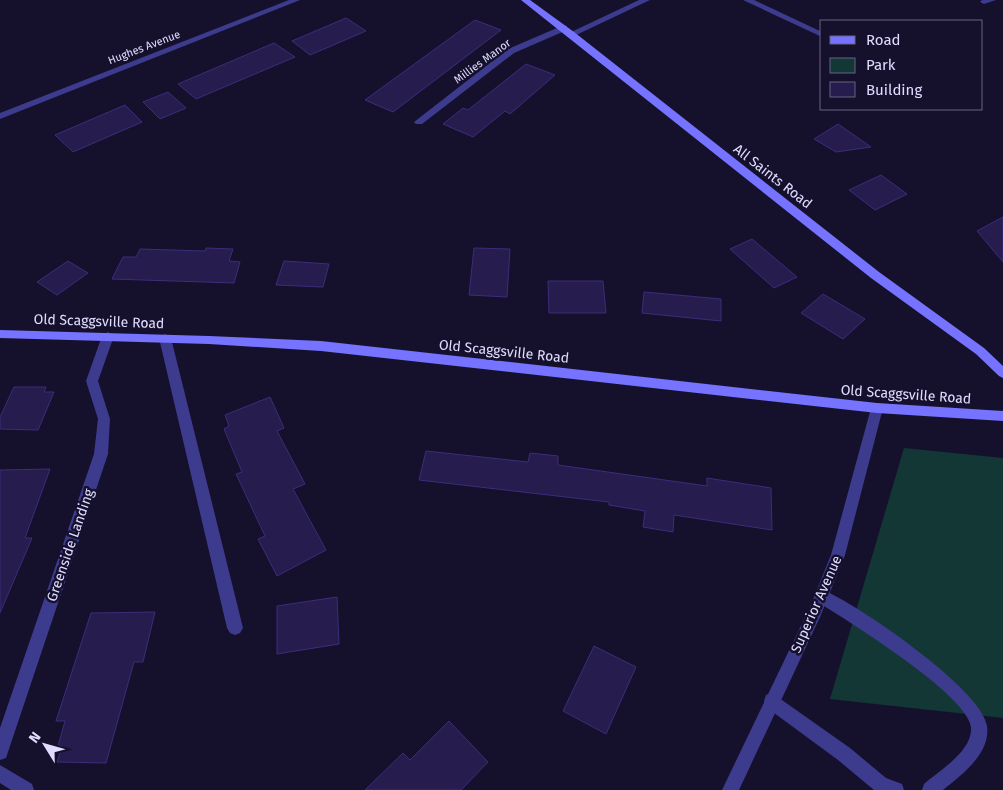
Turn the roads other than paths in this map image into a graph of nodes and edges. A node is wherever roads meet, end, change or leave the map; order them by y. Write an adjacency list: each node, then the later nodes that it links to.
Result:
1 (296, 0): 7 (street, Hughes Avenue)
2 (525, 0): 5 (street, All Saints Road)
3 (646, 0): 5 (street, Millies Manor)
4 (747, 0): 6 (street)
5 (568, 31): 8 (street, Millies Manor); 12 (street, All Saints Road)
6 (820, 34)
7 (0, 116)
8 (419, 122)
9 (0, 334): 10 (street, Old Scaggsville Road)
10 (108, 336): 11 (street, Old Scaggsville Road); 18 (street, Greenside Landing)
11 (165, 338): 13 (street, Old Scaggsville Road); 16 (street)
12 (1003, 373)
13 (877, 408): 14 (street, Old Scaggsville Road); 15 (street, Superior Avenue)
14 (1003, 416)
15 (821, 596): 17 (street, Superior Avenue); 23 (street)
16 (235, 628)
17 (772, 701): 21 (street, Superior Avenue); 22 (street)
18 (0, 752)
19 (0, 773): 20 (street)
20 (26, 790)
21 (730, 790)
22 (896, 790)
23 (930, 790)

